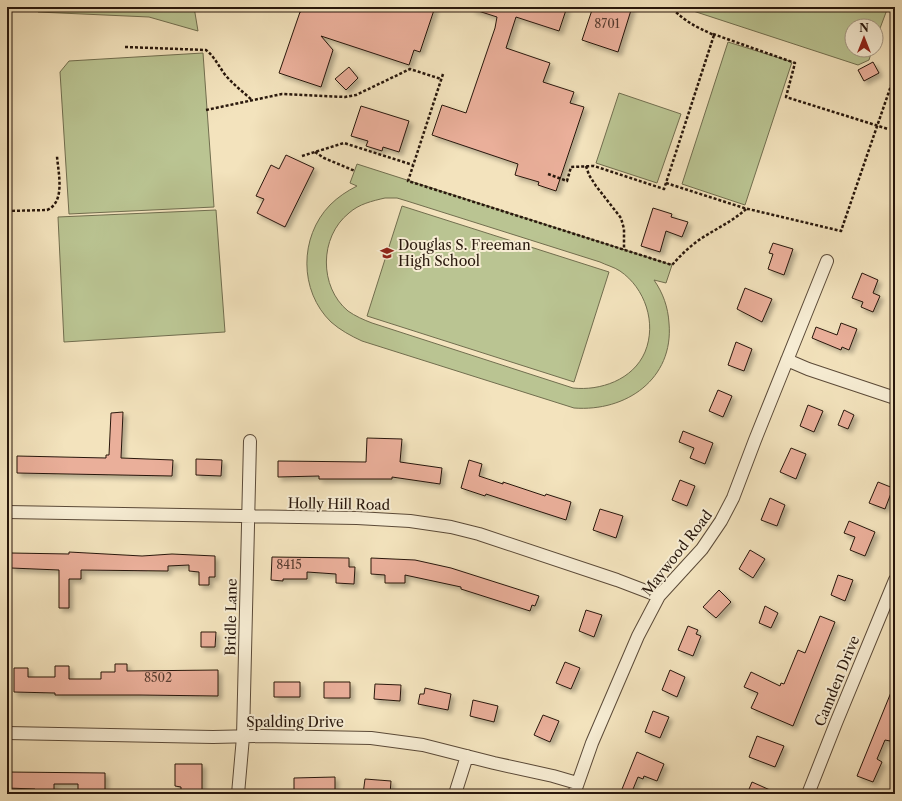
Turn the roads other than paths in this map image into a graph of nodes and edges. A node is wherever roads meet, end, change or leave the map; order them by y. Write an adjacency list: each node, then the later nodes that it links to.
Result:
1 (827, 262): 2 (street, Maywood Road)
2 (787, 360): 3 (street); 8 (street, Maywood Road)
3 (895, 398)
4 (250, 441): 6 (street, Bridle Lane)
5 (7, 512): 6 (street, Holly Hill Road)
6 (248, 517): 8 (street, Holly Hill Road); 10 (street, Bridle Lane)
7 (895, 580): 15 (street, Camden Drive)
8 (659, 596): 12 (street, Maywood Road)
9 (7, 733): 10 (street, Spalding Drive)
10 (243, 737): 11 (street, Spalding Drive); 13 (street, Bridle Lane)
11 (468, 756): 12 (street, Spalding Drive); 14 (street)
12 (576, 789)
13 (238, 794)
14 (455, 794)
15 (808, 794)

